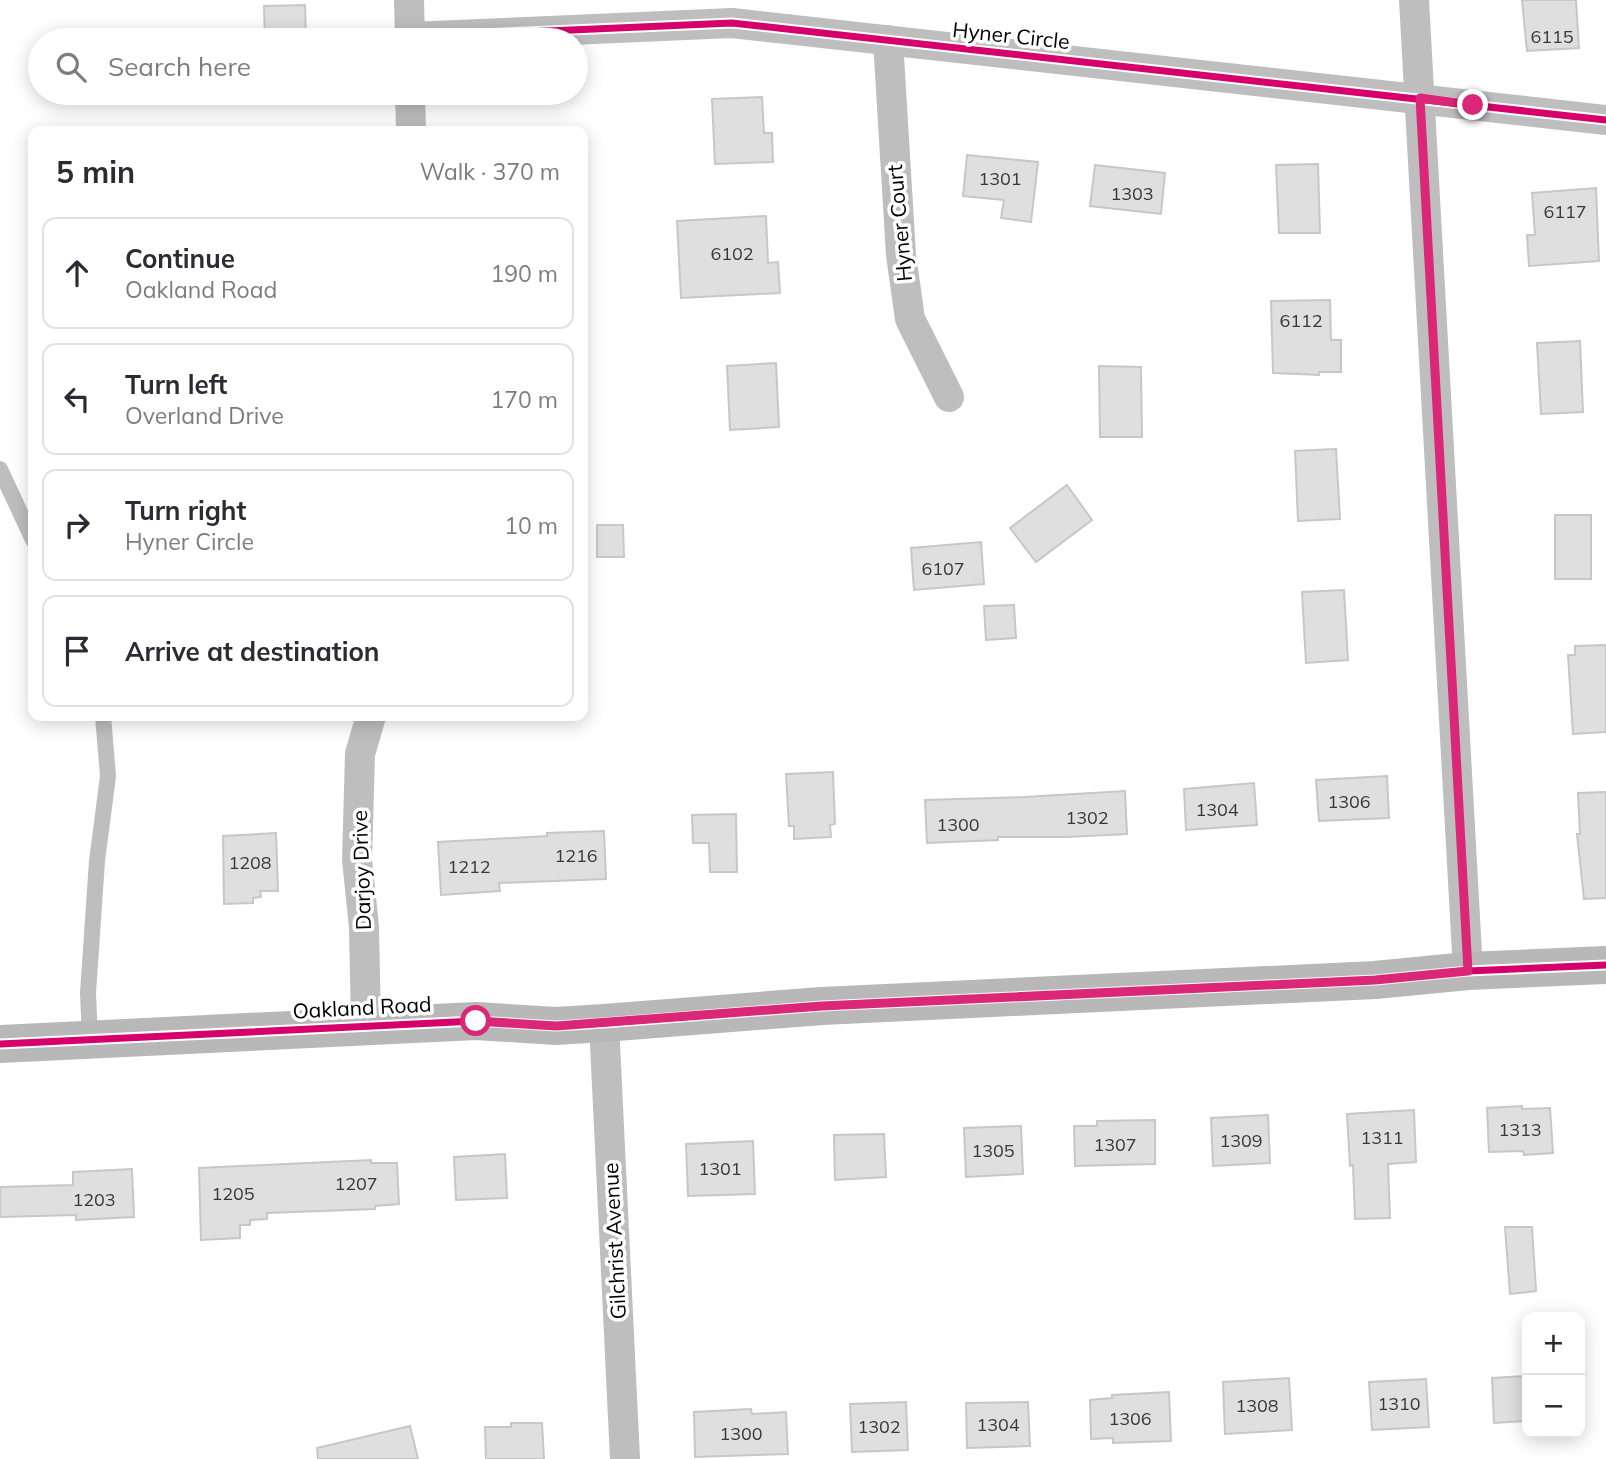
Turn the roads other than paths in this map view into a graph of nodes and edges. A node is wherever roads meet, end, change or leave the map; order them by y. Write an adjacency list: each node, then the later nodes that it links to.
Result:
1 (409, 0): 3 (street)
2 (1414, 0): 6 (street)
3 (410, 28)
4 (588, 30): 5 (street, Hyner Circle)
5 (888, 40): 6 (street, Hyner Circle); 10 (street, Hyner Court)
6 (1420, 98): 8 (street, Hyner Circle); 16 (street)
7 (410, 105): 9 (street)
8 (1606, 120)
9 (411, 126)
10 (949, 397)
11 (0, 469): 12 (lane)
12 (28, 529)
13 (103, 721): 19 (lane)
14 (370, 721): 18 (street, Darjoy Drive)
15 (1606, 965): 16 (street, Oakland Road)
16 (1468, 971): 17 (street, Oakland Road)
17 (604, 1023): 18 (street, Oakland Road); 21 (street, Gilchrist Avenue)
18 (366, 1025): 19 (street, Oakland Road)
19 (90, 1040): 20 (street, Oakland Road)
20 (0, 1044)
21 (625, 1459)

